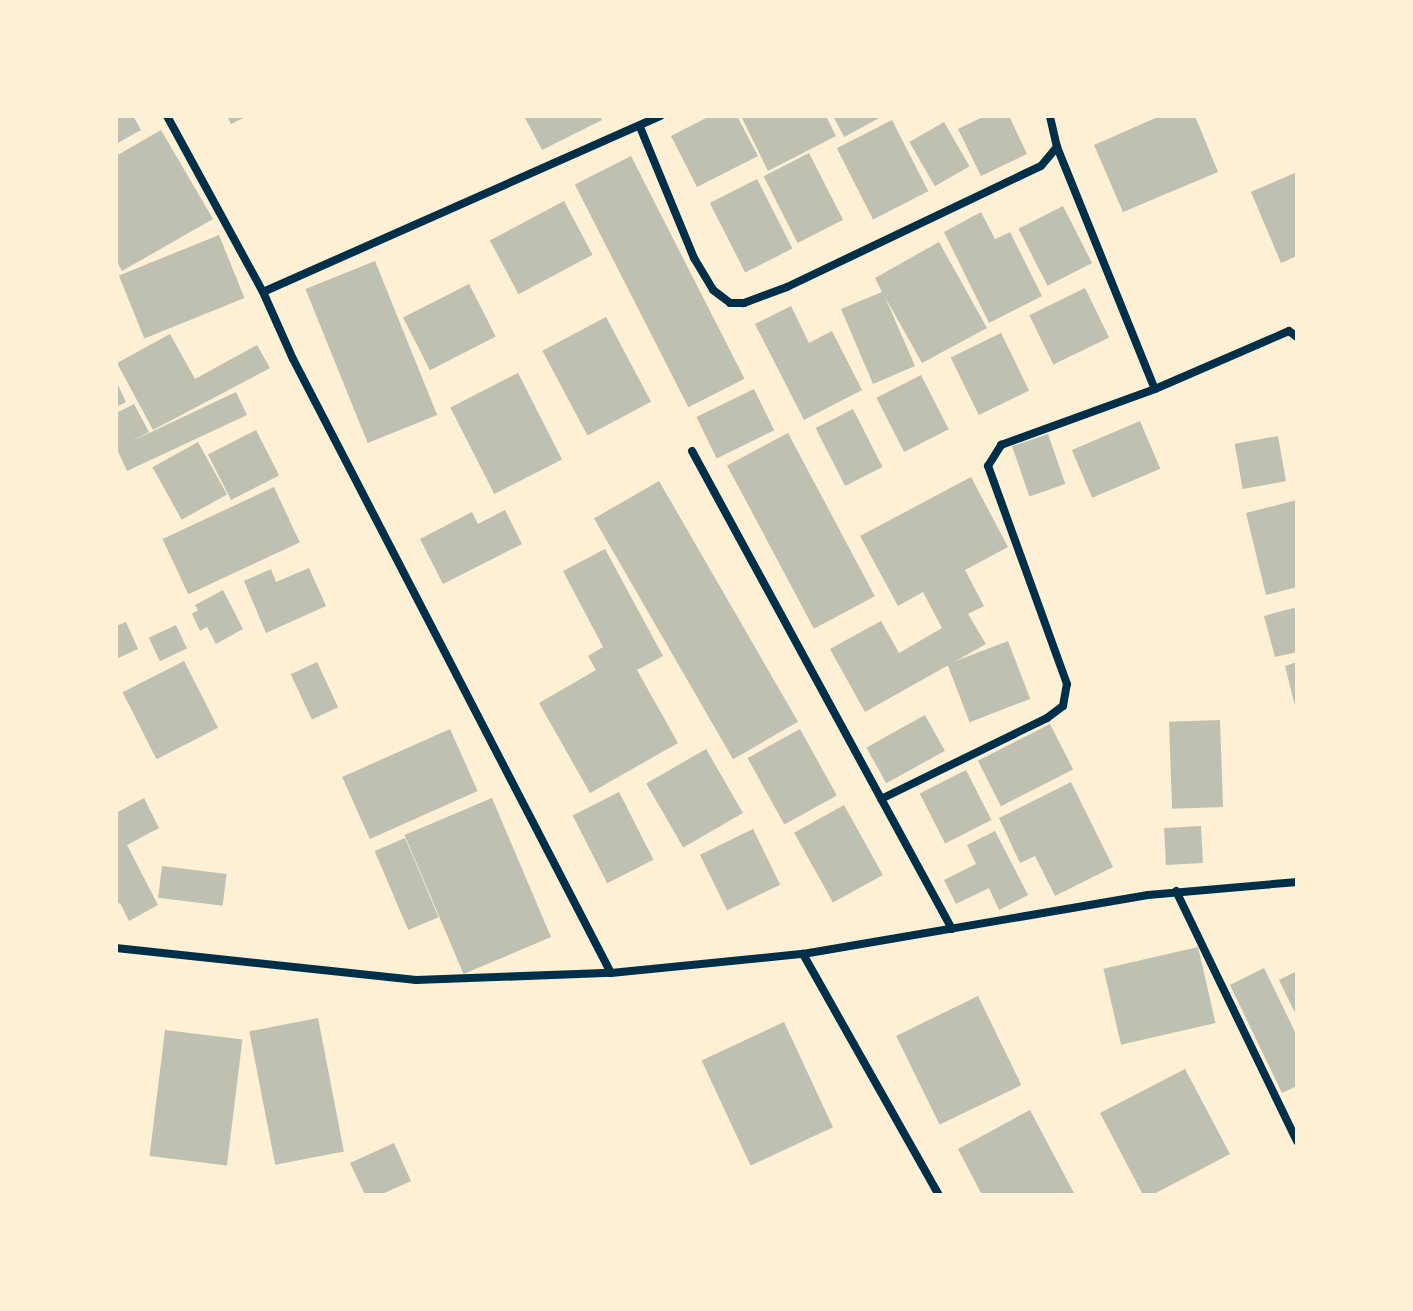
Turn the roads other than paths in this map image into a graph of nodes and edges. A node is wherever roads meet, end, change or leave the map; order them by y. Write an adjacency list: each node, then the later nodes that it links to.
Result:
1 (167, 116): 6 (street)
2 (661, 116): 4 (street)
3 (1050, 116): 5 (street)
4 (640, 127): 5 (street); 6 (street)
5 (1057, 147): 8 (street)
6 (263, 292): 16 (street)
7 (1297, 337): 8 (street)
8 (1155, 389): 10 (street)
9 (692, 451): 10 (street)
10 (881, 799): 13 (street)
11 (1297, 882): 12 (street)
12 (1176, 891): 13 (street); 17 (street)
13 (952, 929): 15 (street)
14 (116, 948): 16 (street)
15 (803, 954): 16 (street); 18 (street)
16 (611, 973)
17 (1297, 1141)
18 (939, 1195)

